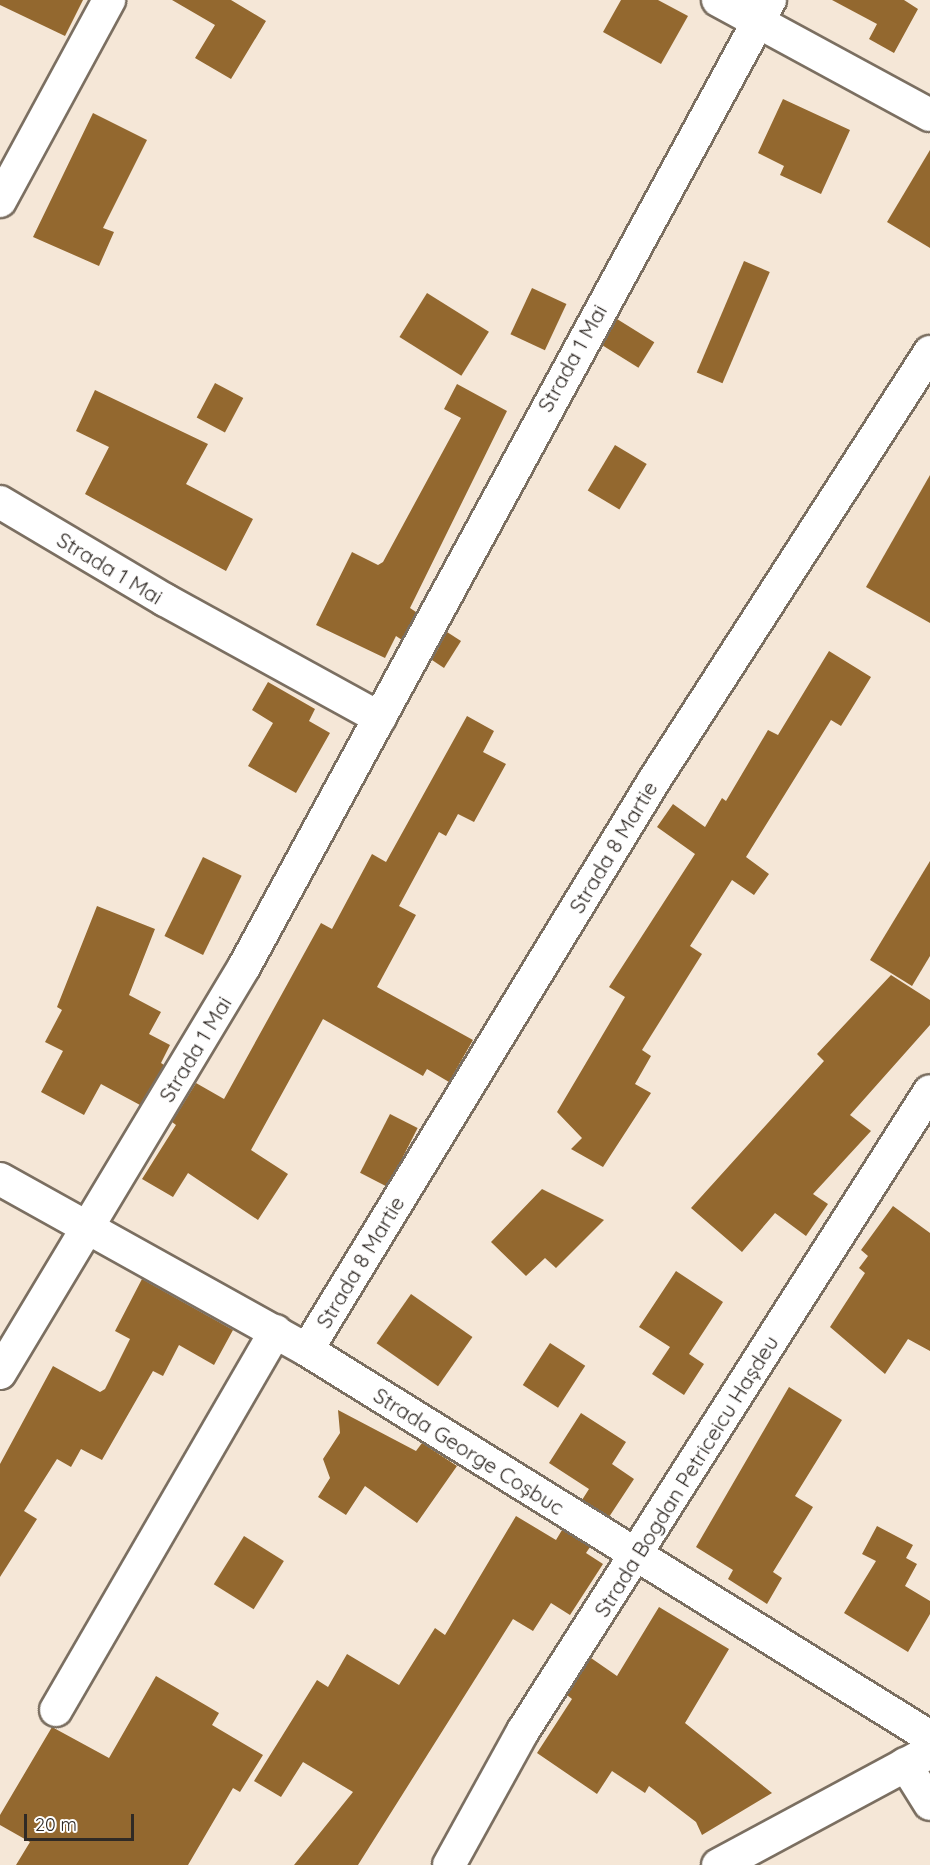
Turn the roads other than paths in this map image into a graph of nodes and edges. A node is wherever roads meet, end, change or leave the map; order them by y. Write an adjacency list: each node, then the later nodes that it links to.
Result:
1 (109, 0): 5 (street)
2 (718, 0): 3 (street)
3 (764, 11): 4 (street); 8 (street, Strada 1 Mai)
4 (930, 115)
5 (0, 201)
6 (930, 352): 13 (street, Strada 8 Martie)
7 (0, 502): 8 (street, Strada 1 Mai)
8 (380, 718): 11 (street, Strada 1 Mai)
9 (930, 1091): 15 (street, Strada Bogdan Petriceicu Hașdeu)
10 (0, 1179): 11 (street, Strada George Coșbuc)
11 (91, 1225): 12 (street, Strada George Coșbuc); 14 (street, Strada 1 Mai)
12 (276, 1331): 13 (street, Strada George Coșbuc); 16 (street)
13 (307, 1350): 15 (street, Strada George Coșbuc)
14 (0, 1373)
15 (635, 1556): 17 (street, Strada George Coșbuc); 20 (street, Strada Bogdan Petriceicu Hașdeu)
16 (56, 1710)
17 (930, 1737)
18 (918, 1757): 19 (street); 21 (street)
19 (930, 1804)
20 (449, 1865)
21 (718, 1865)

